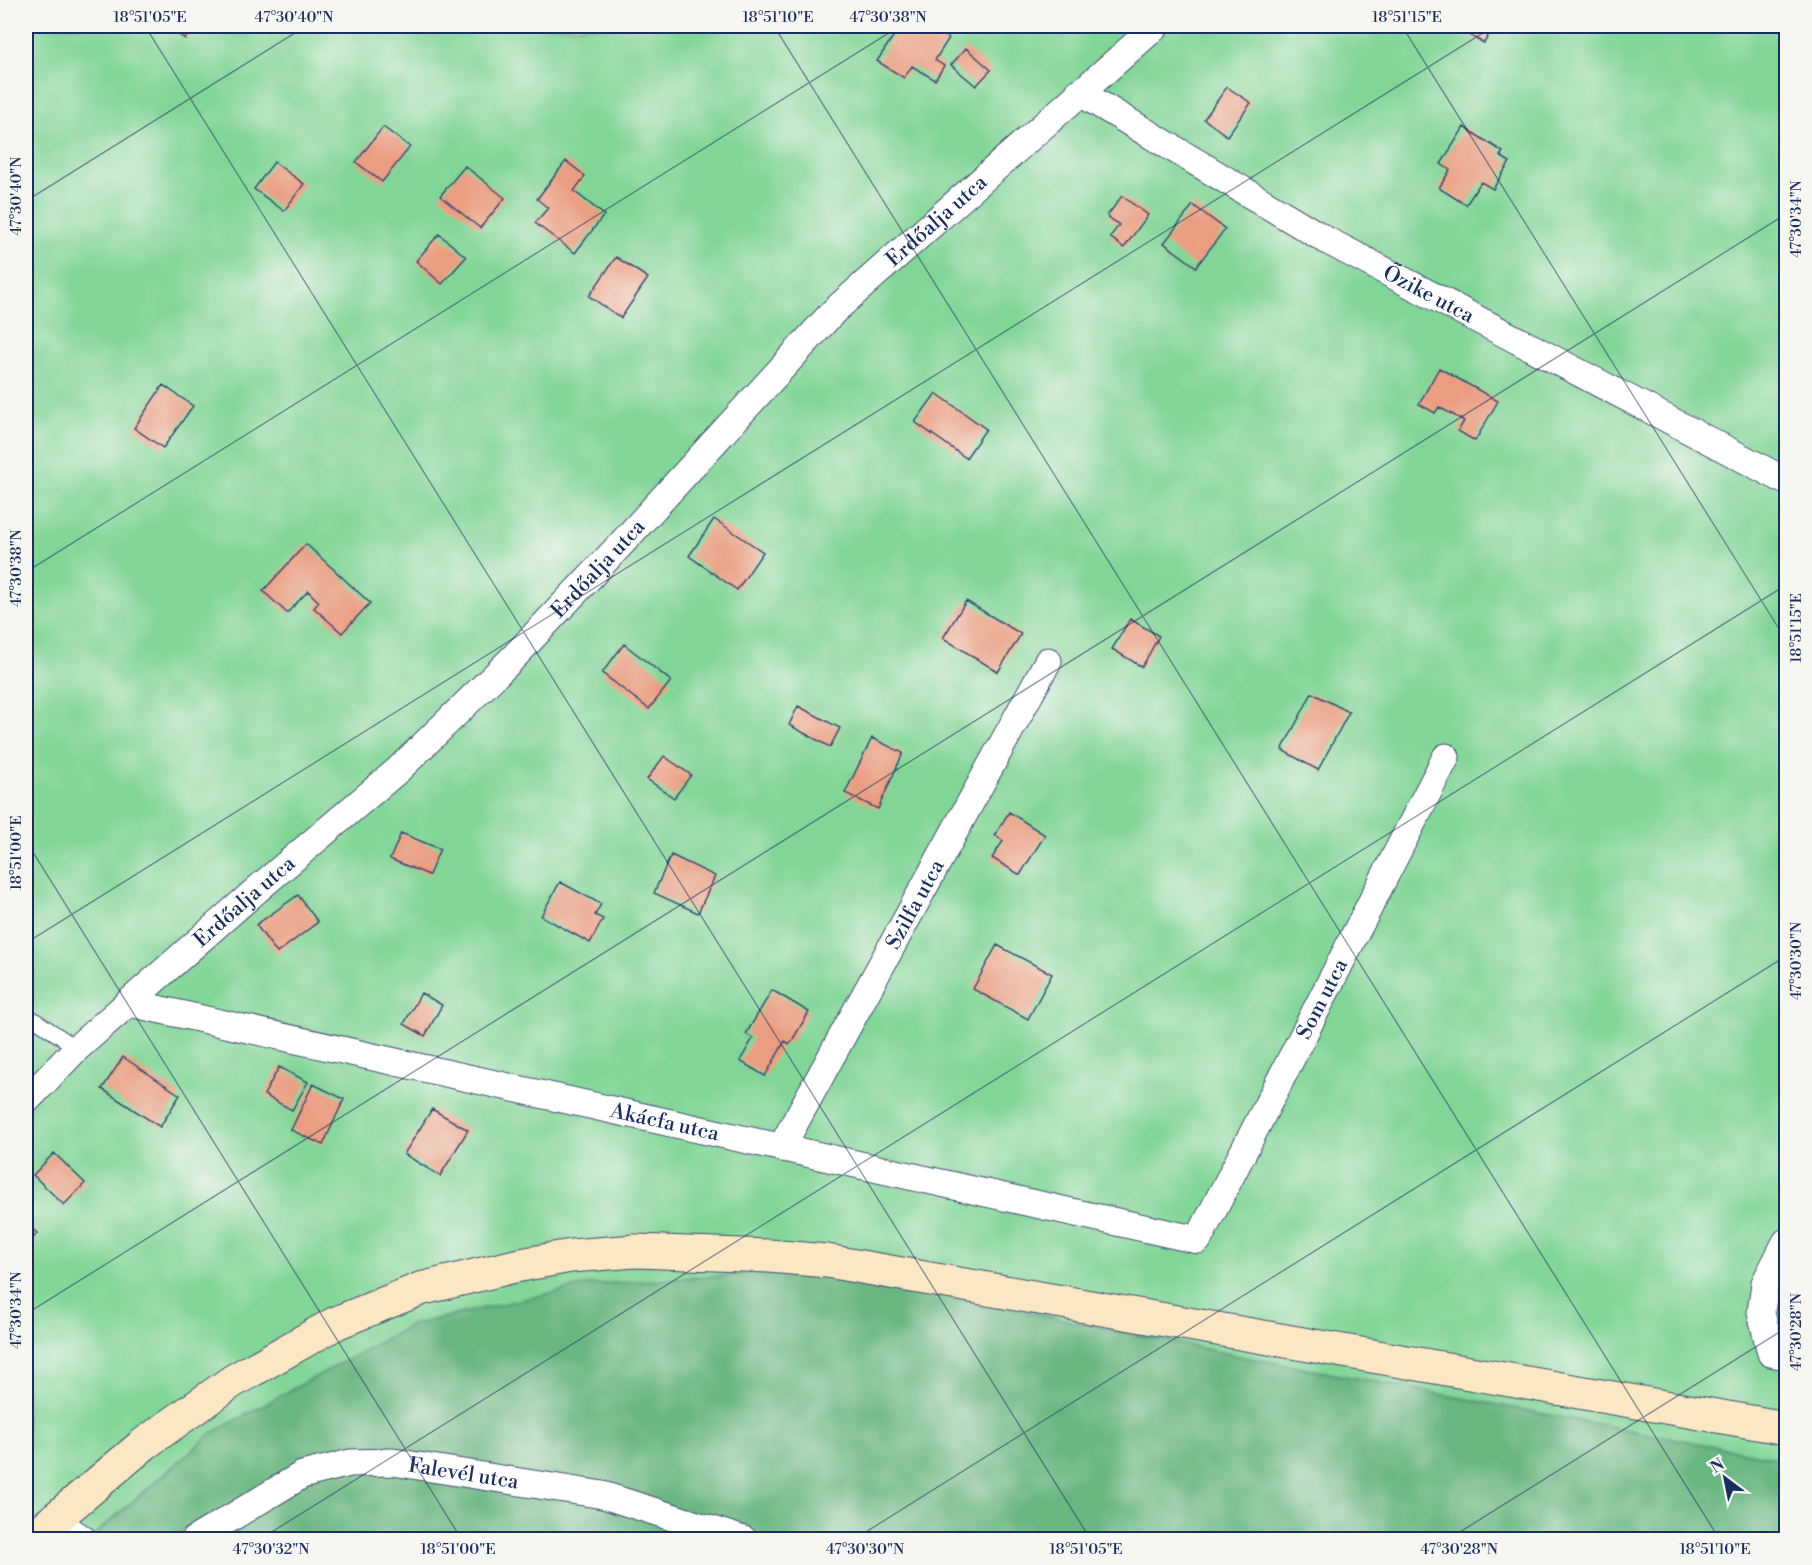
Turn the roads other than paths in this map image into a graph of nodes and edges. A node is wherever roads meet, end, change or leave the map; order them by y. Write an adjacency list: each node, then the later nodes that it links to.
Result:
1 (1156, 26): 2 (street, Erdőalja utca)
2 (1079, 92): 3 (street, Őzike utca); 6 (street, Erdőalja utca)
3 (1786, 480)
4 (1048, 661): 10 (street, Szilfa utca)
5 (1446, 757): 11 (street, Som utca)
6 (130, 1003): 8 (street, Erdőalja utca); 10 (street, Akácfa utca)
7 (26, 1014): 8 (lane)
8 (77, 1048): 9 (street, Erdőalja utca)
9 (26, 1101)
10 (782, 1148): 11 (street, Akácfa utca)
11 (1198, 1240)
12 (1786, 1242): 13 (street)
13 (1779, 1354)
14 (1786, 1428): 15 (main road)
15 (41, 1529): 16 (street)
16 (84, 1539)
17 (194, 1539): 18 (street, Falevél utca)
18 (744, 1539)

